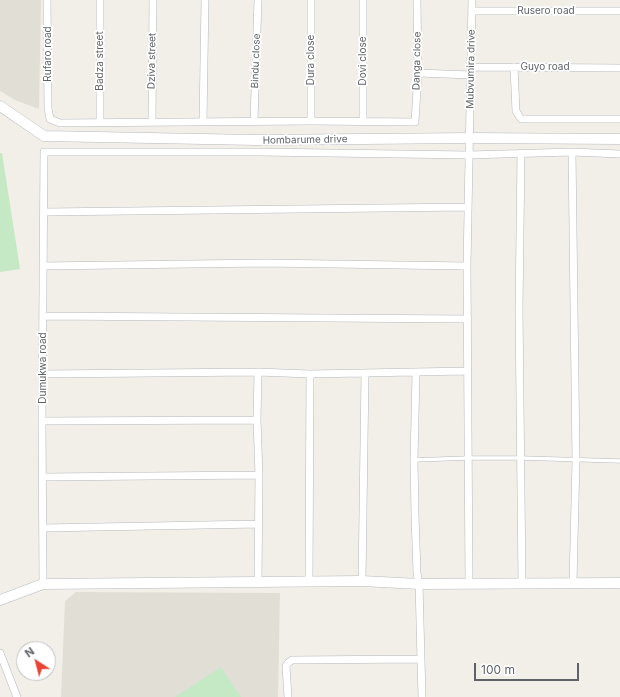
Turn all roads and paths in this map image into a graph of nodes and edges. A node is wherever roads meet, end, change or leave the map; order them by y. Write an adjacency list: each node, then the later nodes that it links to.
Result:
1 (47, 0): 22 (street, Rufaro road)
2 (100, 0): 22 (street, Badza street)
3 (153, 0): 20 (street, Dziva street)
4 (205, 0): 23 (street)
5 (258, 0): 21 (street, Bindu close)
6 (311, 0): 19 (street, Dura close)
7 (363, 0): 24 (street, Dovi close)
8 (417, 0): 15 (street, Danga close)
9 (472, 0): 10 (street, Mubvumira drive)
10 (472, 11): 11 (street, Rusero road); 12 (street, Mubvumira drive)
11 (620, 11)
12 (471, 66): 13 (street, Guyo road); 16 (street, Mubvumira drive)
13 (514, 67): 14 (street, Guyo road); 18 (street)
14 (620, 68)
15 (418, 73): 16 (street); 24 (street, Danga close)
16 (471, 75): 25 (street, Mubvumira drive)
17 (0, 106): 25 (street, Hombarume drive)
18 (620, 119)
19 (310, 120): 21 (street); 24 (street)
20 (152, 121): 22 (street); 23 (street)
21 (254, 121): 23 (street)
22 (100, 122)
23 (203, 122)
24 (363, 122)
25 (470, 138): 26 (street, Hombarume drive); 30 (street, Mubvumira drive)
26 (620, 139)
27 (572, 152): 28 (street); 29 (street); 48 (street)
28 (521, 153): 30 (street); 46 (street)
29 (620, 154)
30 (469, 155): 31 (street, Mubvumira drive); 32 (street, Dumukwa road)
31 (468, 207): 32 (street); 34 (street, Mubvumira drive)
32 (45, 212): 33 (street, Dumukwa road)
33 (43, 266): 34 (street); 35 (street, Dumukwa road)
34 (468, 266): 36 (street, Mubvumira drive)
35 (43, 316): 36 (street); 40 (street, Dumukwa road)
36 (468, 319): 37 (street, Mubvumira drive)
37 (468, 371): 39 (street); 45 (street, Mubvumira drive)
38 (258, 372): 40 (street); 41 (street); 43 (street)
39 (416, 373): 42 (street); 47 (street)
40 (43, 374): 44 (street, Dumukwa road)
41 (310, 374): 42 (street); 54 (street)
42 (365, 374): 55 (street)
43 (257, 420): 44 (street); 50 (street)
44 (42, 421): 51 (street, Dumukwa road)
45 (469, 458): 46 (lane); 47 (lane); 62 (street, Mubvumira drive)
46 (520, 458): 48 (lane); 57 (street)
47 (414, 460): 61 (street)
48 (576, 460): 49 (lane); 58 (street)
49 (620, 461)
50 (259, 475): 51 (street); 52 (street)
51 (43, 477): 53 (street, Dumukwa road)
52 (258, 524): 53 (street); 56 (street)
53 (44, 528): 60 (street, Dumukwa road)
54 (309, 581): 55 (street); 56 (street)
55 (362, 581): 61 (street)
56 (258, 582): 60 (street)
57 (522, 583): 58 (street); 62 (street)
58 (573, 583): 59 (street)
59 (620, 583)
60 (43, 584): 63 (street)
61 (419, 584): 62 (street); 65 (street)
62 (469, 584)
63 (0, 600)
64 (0, 653): 66 (street)
65 (422, 659): 68 (street); 69 (street)
66 (2, 664): 67 (street)
67 (17, 697)
68 (288, 697)
69 (422, 697)

